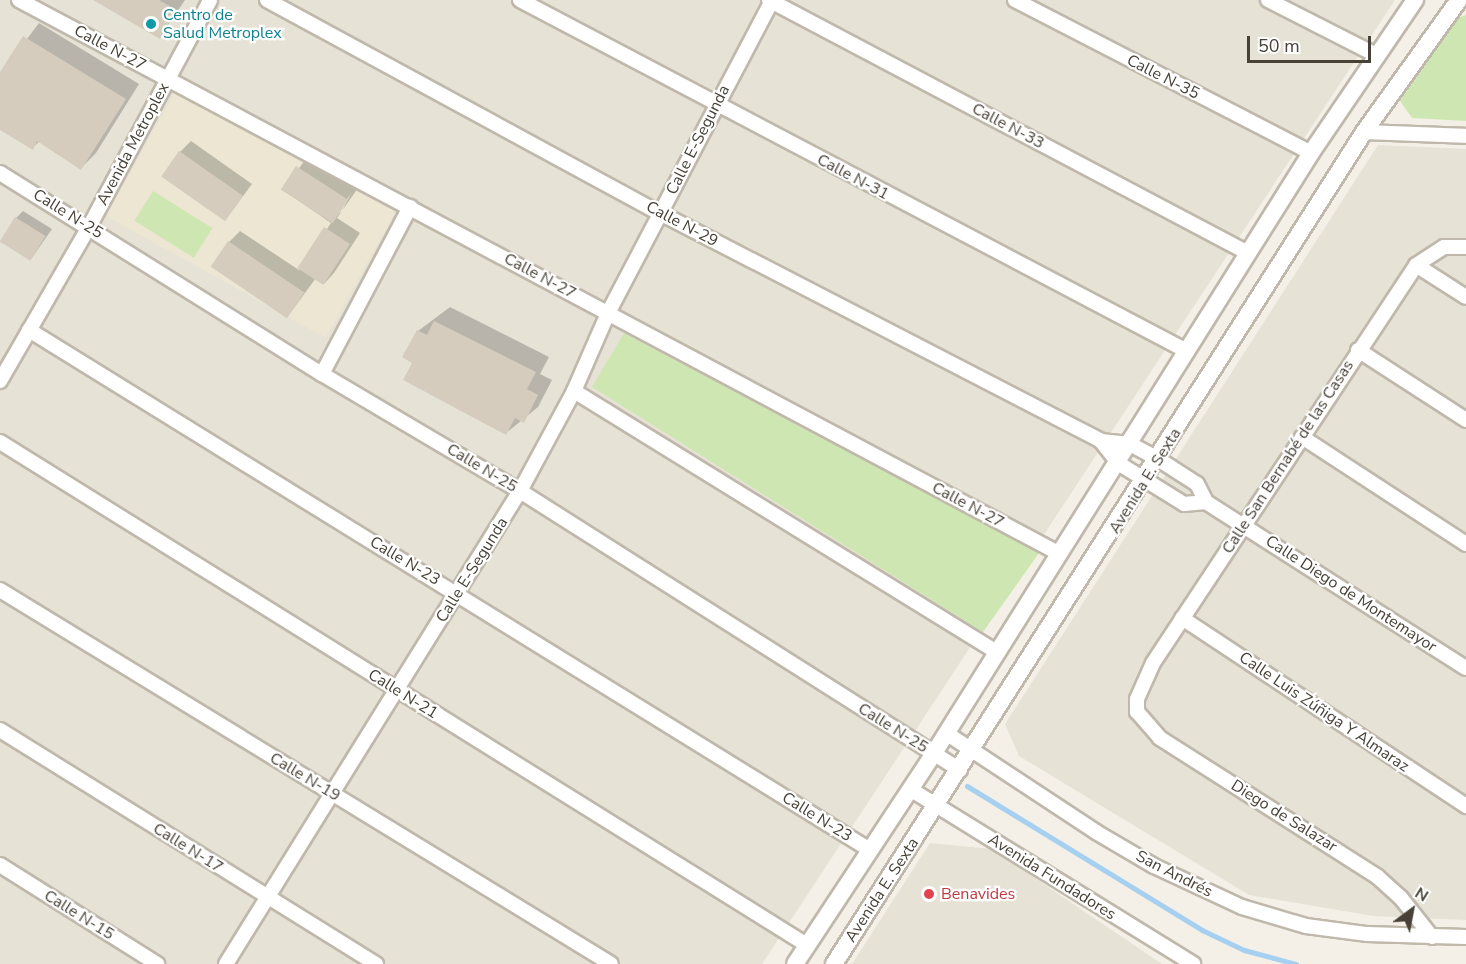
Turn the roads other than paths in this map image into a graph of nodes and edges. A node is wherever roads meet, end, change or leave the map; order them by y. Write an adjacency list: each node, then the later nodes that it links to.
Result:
1 (19, 0): 11 (street, Calle N-27)
2 (210, 0): 11 (street, Avenida Metroplex)
3 (267, 0): 18 (street, Calle N-29)
4 (520, 0): 12 (street, Calle N-31)
5 (770, 0): 12 (street, Calle E-Segunda); 21 (street, Calle N-33)
6 (1015, 0): 15 (street, Calle N-35)
7 (1268, 0): 10 (street)
8 (1415, 0): 10 (street, Avenida E. Sexta)
9 (1459, 0): 13 (street, Avenida E. Sexta)
10 (1376, 55): 15 (street, Avenida E. Sexta)
11 (168, 79): 17 (street, Calle N-27); 19 (street, Avenida Metroplex)
12 (716, 105): 18 (street, Calle E-Segunda); 27 (street, Calle N-31)
13 (1364, 132): 14 (street); 36 (street, Avenida E. Sexta)
14 (1466, 136)
15 (1311, 153): 21 (street, Avenida E. Sexta)
16 (0, 173): 19 (street, Calle N-25)
17 (410, 207): 24 (street, Calle N-27); 28 (street)
18 (660, 213): 24 (street, Calle E-Segunda); 33 (street, Calle N-29)
19 (89, 227): 25 (street, Avenida Metroplex); 28 (street, Calle N-25)
20 (1466, 247): 22 (street, Calle San Bernabé de las Casas)
21 (1248, 253): 27 (street, Avenida E. Sexta)
22 (1416, 265): 23 (street); 26 (street, Calle San Bernabé de las Casas)
23 (1466, 297)
24 (608, 313): 30 (street, Calle E-Segunda); 43 (street, Calle N-27)
25 (29, 330): 29 (street, Avenida Metroplex); 45 (street, Calle N-23)
26 (1358, 350): 31 (street); 32 (street, Calle San Bernabé de las Casas)
27 (1187, 351): 35 (street, Avenida E. Sexta)
28 (322, 374): 39 (street, Calle N-25)
29 (0, 381)
30 (574, 392): 39 (street, Calle E-Segunda); 47 (street)
31 (1466, 420)
32 (1302, 437): 41 (street, Calle San Bernabé de las Casas); 42 (street)
33 (1101, 441): 35 (street, Calle N-29); 37 (street, Calle N-29)
34 (0, 442): 49 (street, Calle N-21)
35 (1130, 444): 36 (street, Calle Diego de Montemayor); 37 (street, Avenida E. Sexta)
36 (1158, 459): 38 (street, Avenida E. Sexta); 40 (street, Calle Diego de Montemayor)
37 (1118, 463): 38 (street, Calle Diego de Montemayor); 43 (street, Avenida E. Sexta)
38 (1145, 480): 40 (street, Calle Diego de Montemayor); 53 (street, Avenida E. Sexta)
39 (520, 491): 45 (street, Calle E-Segunda); 54 (street, Calle N-25)
40 (1206, 502): 41 (street, Calle Diego de Montemayor)
41 (1245, 525): 46 (street, Calle San Bernabé de las Casas); 48 (street, Calle Diego de Montemayor)
42 (1466, 544)
43 (1059, 554): 47 (street, Avenida E. Sexta)
44 (0, 591): 57 (street, Calle N-19)
45 (458, 593): 49 (street, Calle E-Segunda); 60 (street, Calle N-23)
46 (1182, 618): 50 (street, Calle San Bernabé de las Casas); 59 (street, Calle Luis Zúñiga Y Almaraz)
47 (997, 652): 52 (street, Avenida E. Sexta)
48 (1466, 668)
49 (397, 689): 57 (street, Calle E-Segunda); 65 (street, Calle N-21)
50 (1137, 699): 63 (street, Diego de Salazar)
51 (0, 730): 62 (street, Calle N-17)
52 (945, 733): 53 (street, San Andrés); 54 (street, Avenida E. Sexta)
53 (972, 750): 55 (street, Avenida E. Sexta); 63 (street, San Andrés)
54 (934, 753): 55 (street, Calle N-25); 56 (street, Avenida E. Sexta)
55 (960, 770): 58 (street, Avenida E. Sexta)
56 (910, 789): 58 (street, Avenida Fundadores); 60 (street, Avenida E. Sexta)
57 (332, 793): 62 (street, Calle E-Segunda); 69 (street, Calle N-19)
58 (938, 805): 71 (street, Avenida E. Sexta); 72 (street, Avenida Fundadores)
59 (1466, 806)
60 (870, 850): 65 (street, Avenida E. Sexta)
61 (0, 865): 66 (street, Calle N-15)
62 (268, 898): 67 (street, Calle E-Segunda); 68 (street, Calle N-17)
63 (1432, 937): 64 (street)
64 (1466, 937)
65 (807, 945): 70 (street, Avenida E. Sexta)
66 (157, 964)
67 (226, 964)
68 (376, 964)
69 (610, 964)
70 (795, 964)
71 (834, 964)
72 (1193, 964)

